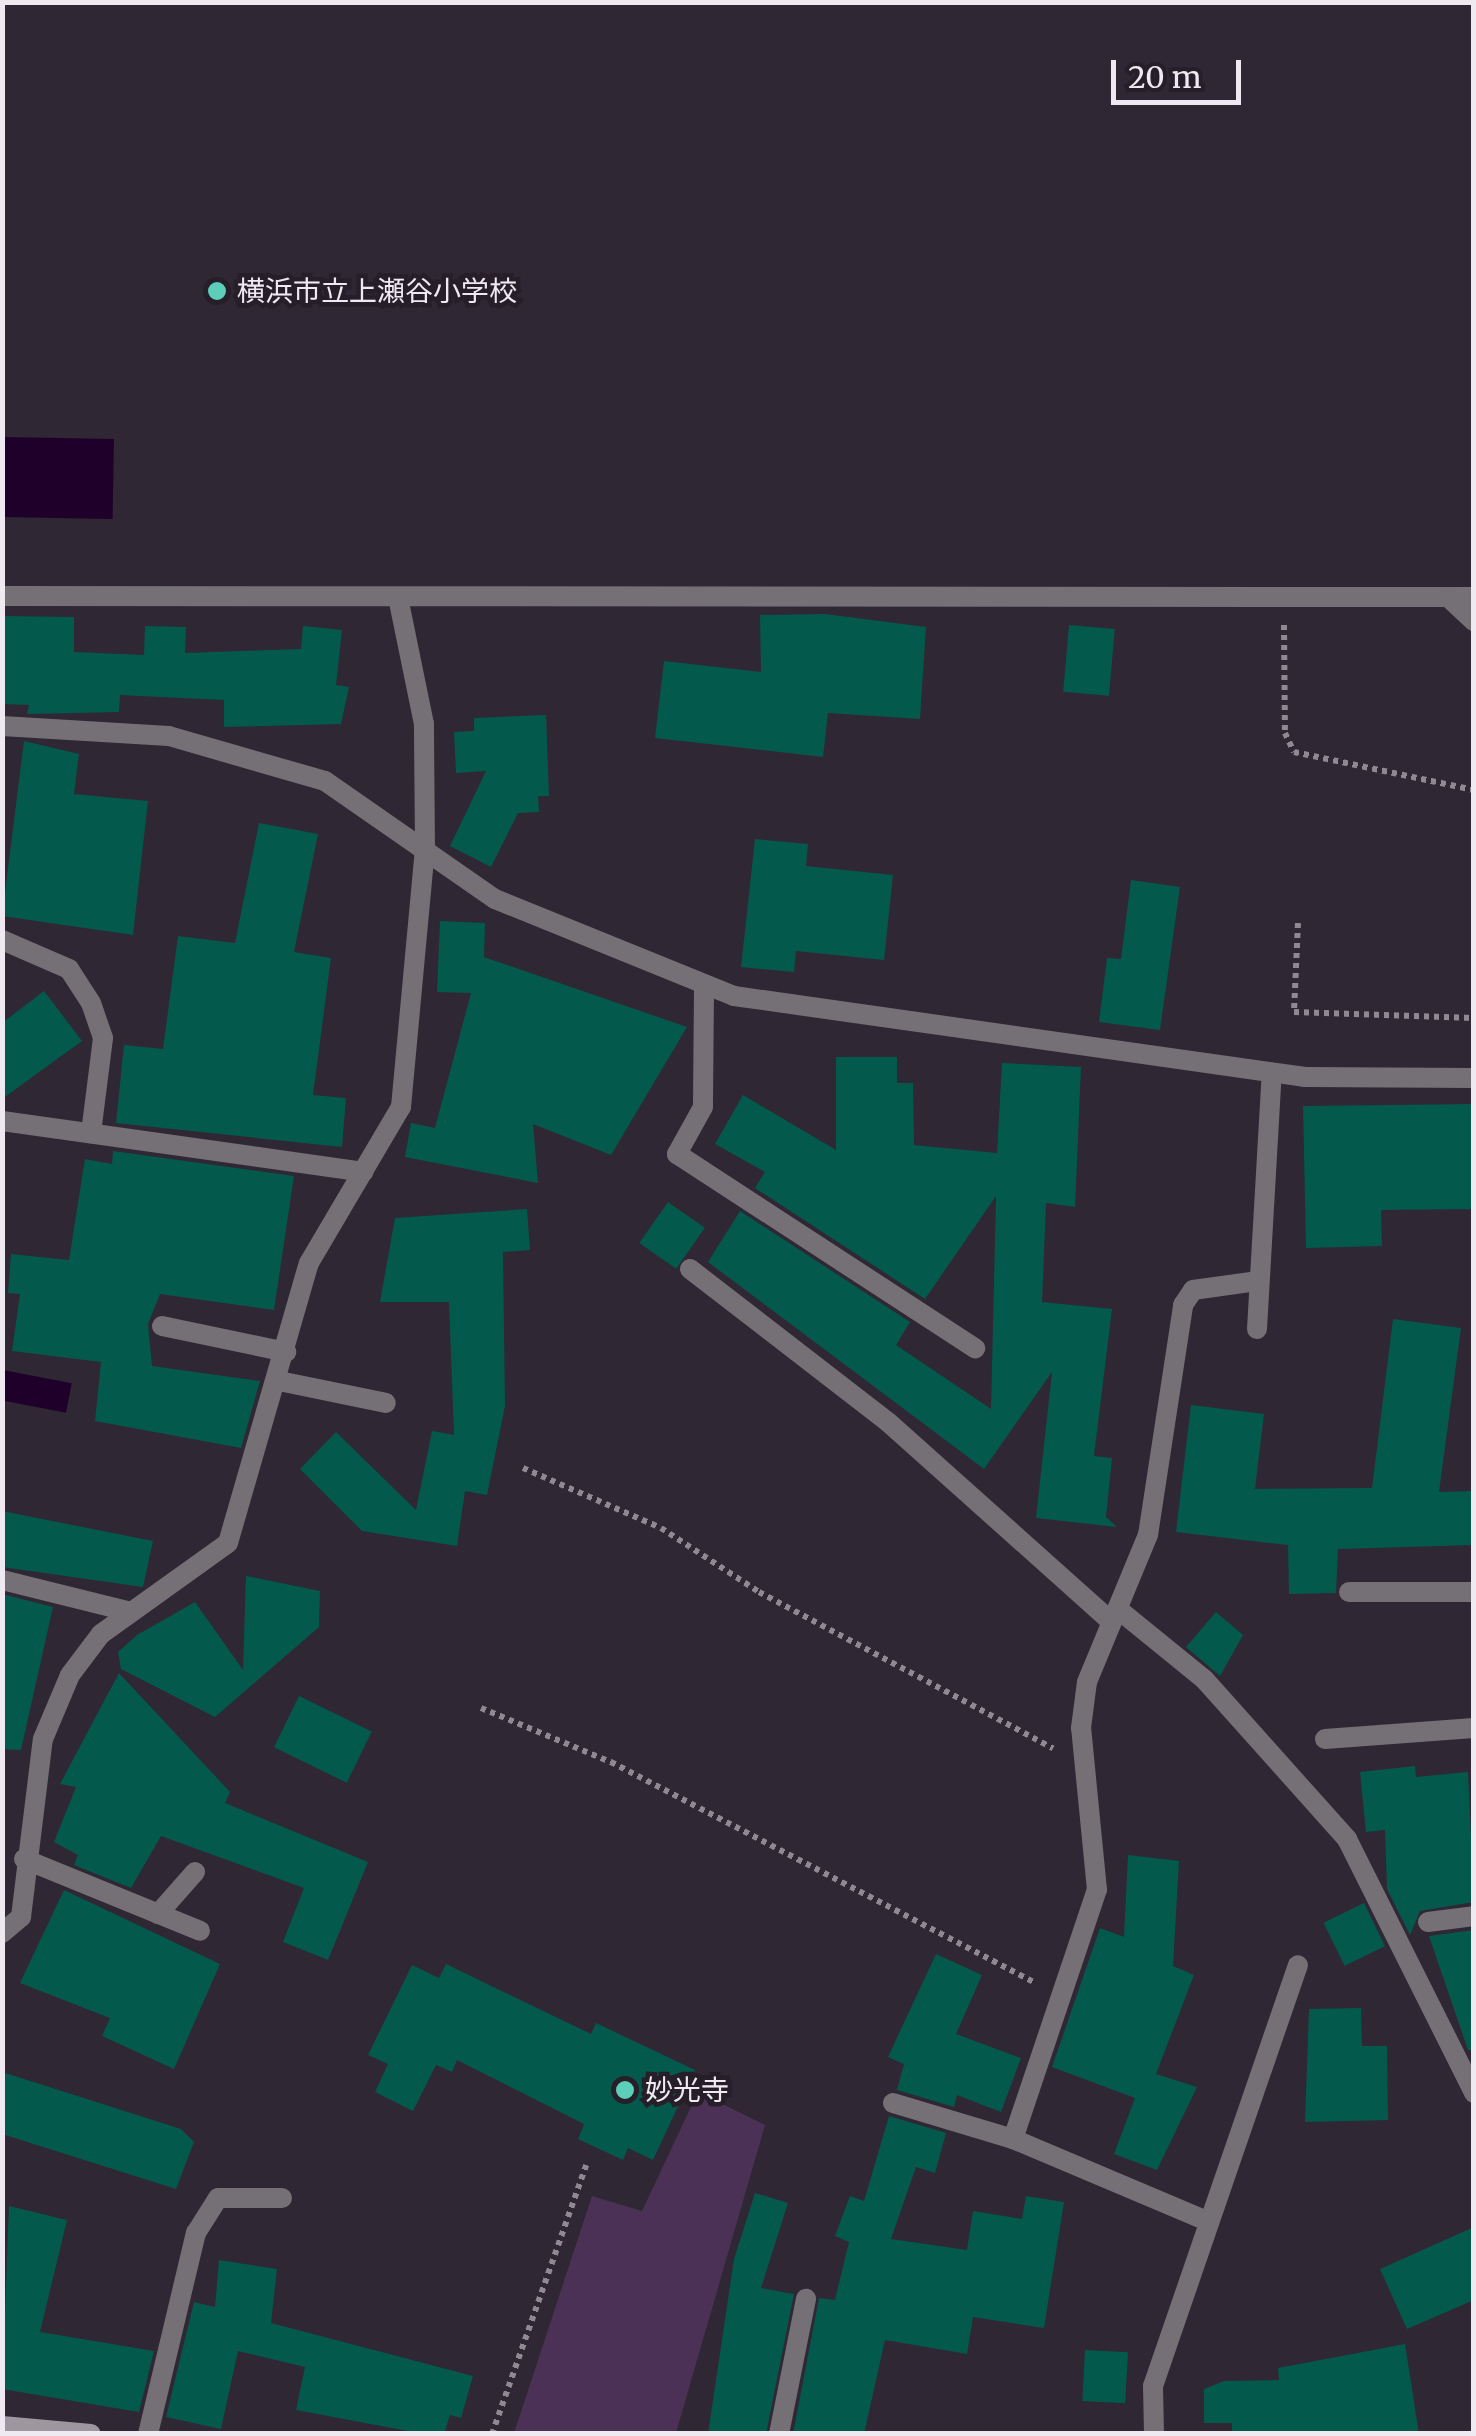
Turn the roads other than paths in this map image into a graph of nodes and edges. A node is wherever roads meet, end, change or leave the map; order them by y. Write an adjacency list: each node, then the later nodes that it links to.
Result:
1 (2, 596): 4 (street)
2 (1449, 598): 3 (street); 4 (street); 5 (street)
3 (1474, 598)
4 (400, 602): 7 (street)
5 (1474, 622)
6 (2, 726): 7 (street)
7 (425, 848): 9 (street); 14 (street)
8 (2, 940): 13 (street)
9 (704, 988): 10 (street); 19 (street)
10 (1272, 1072): 11 (street); 16 (street)
11 (1474, 1078)
12 (2, 1121): 13 (street)
13 (90, 1133): 14 (street)
14 (363, 1172): 20 (street)
15 (690, 1268): 27 (street)
16 (1258, 1281): 18 (street); 27 (street)
17 (162, 1326): 20 (street)
18 (1257, 1329)
19 (975, 1348)
20 (286, 1352): 21 (street)
21 (279, 1381): 22 (street); 26 (street)
22 (386, 1403)
23 (2, 1580): 26 (street)
24 (1349, 1592): 25 (street)
25 (1474, 1592)
26 (131, 1612): 30 (street)
27 (1116, 1616): 38 (street); 40 (street)
28 (1474, 1728): 29 (street)
29 (1325, 1739)
30 (24, 1860): 32 (street); 36 (street)
31 (195, 1872): 32 (street)
32 (158, 1914): 35 (street)
33 (1474, 1916): 34 (street)
34 (1428, 1922)
35 (200, 1931)
36 (2, 1934)
37 (1298, 1964): 42 (street)
38 (1474, 2093)
39 (893, 2103): 40 (street)
40 (1012, 2140): 42 (street)
41 (282, 2198): 46 (street)
42 (1207, 2221): 48 (street)
43 (806, 2299): 47 (street)
44 (2, 2426): 45 (main road)
45 (91, 2434)
46 (148, 2434)
47 (779, 2434)
48 (1154, 2434)

